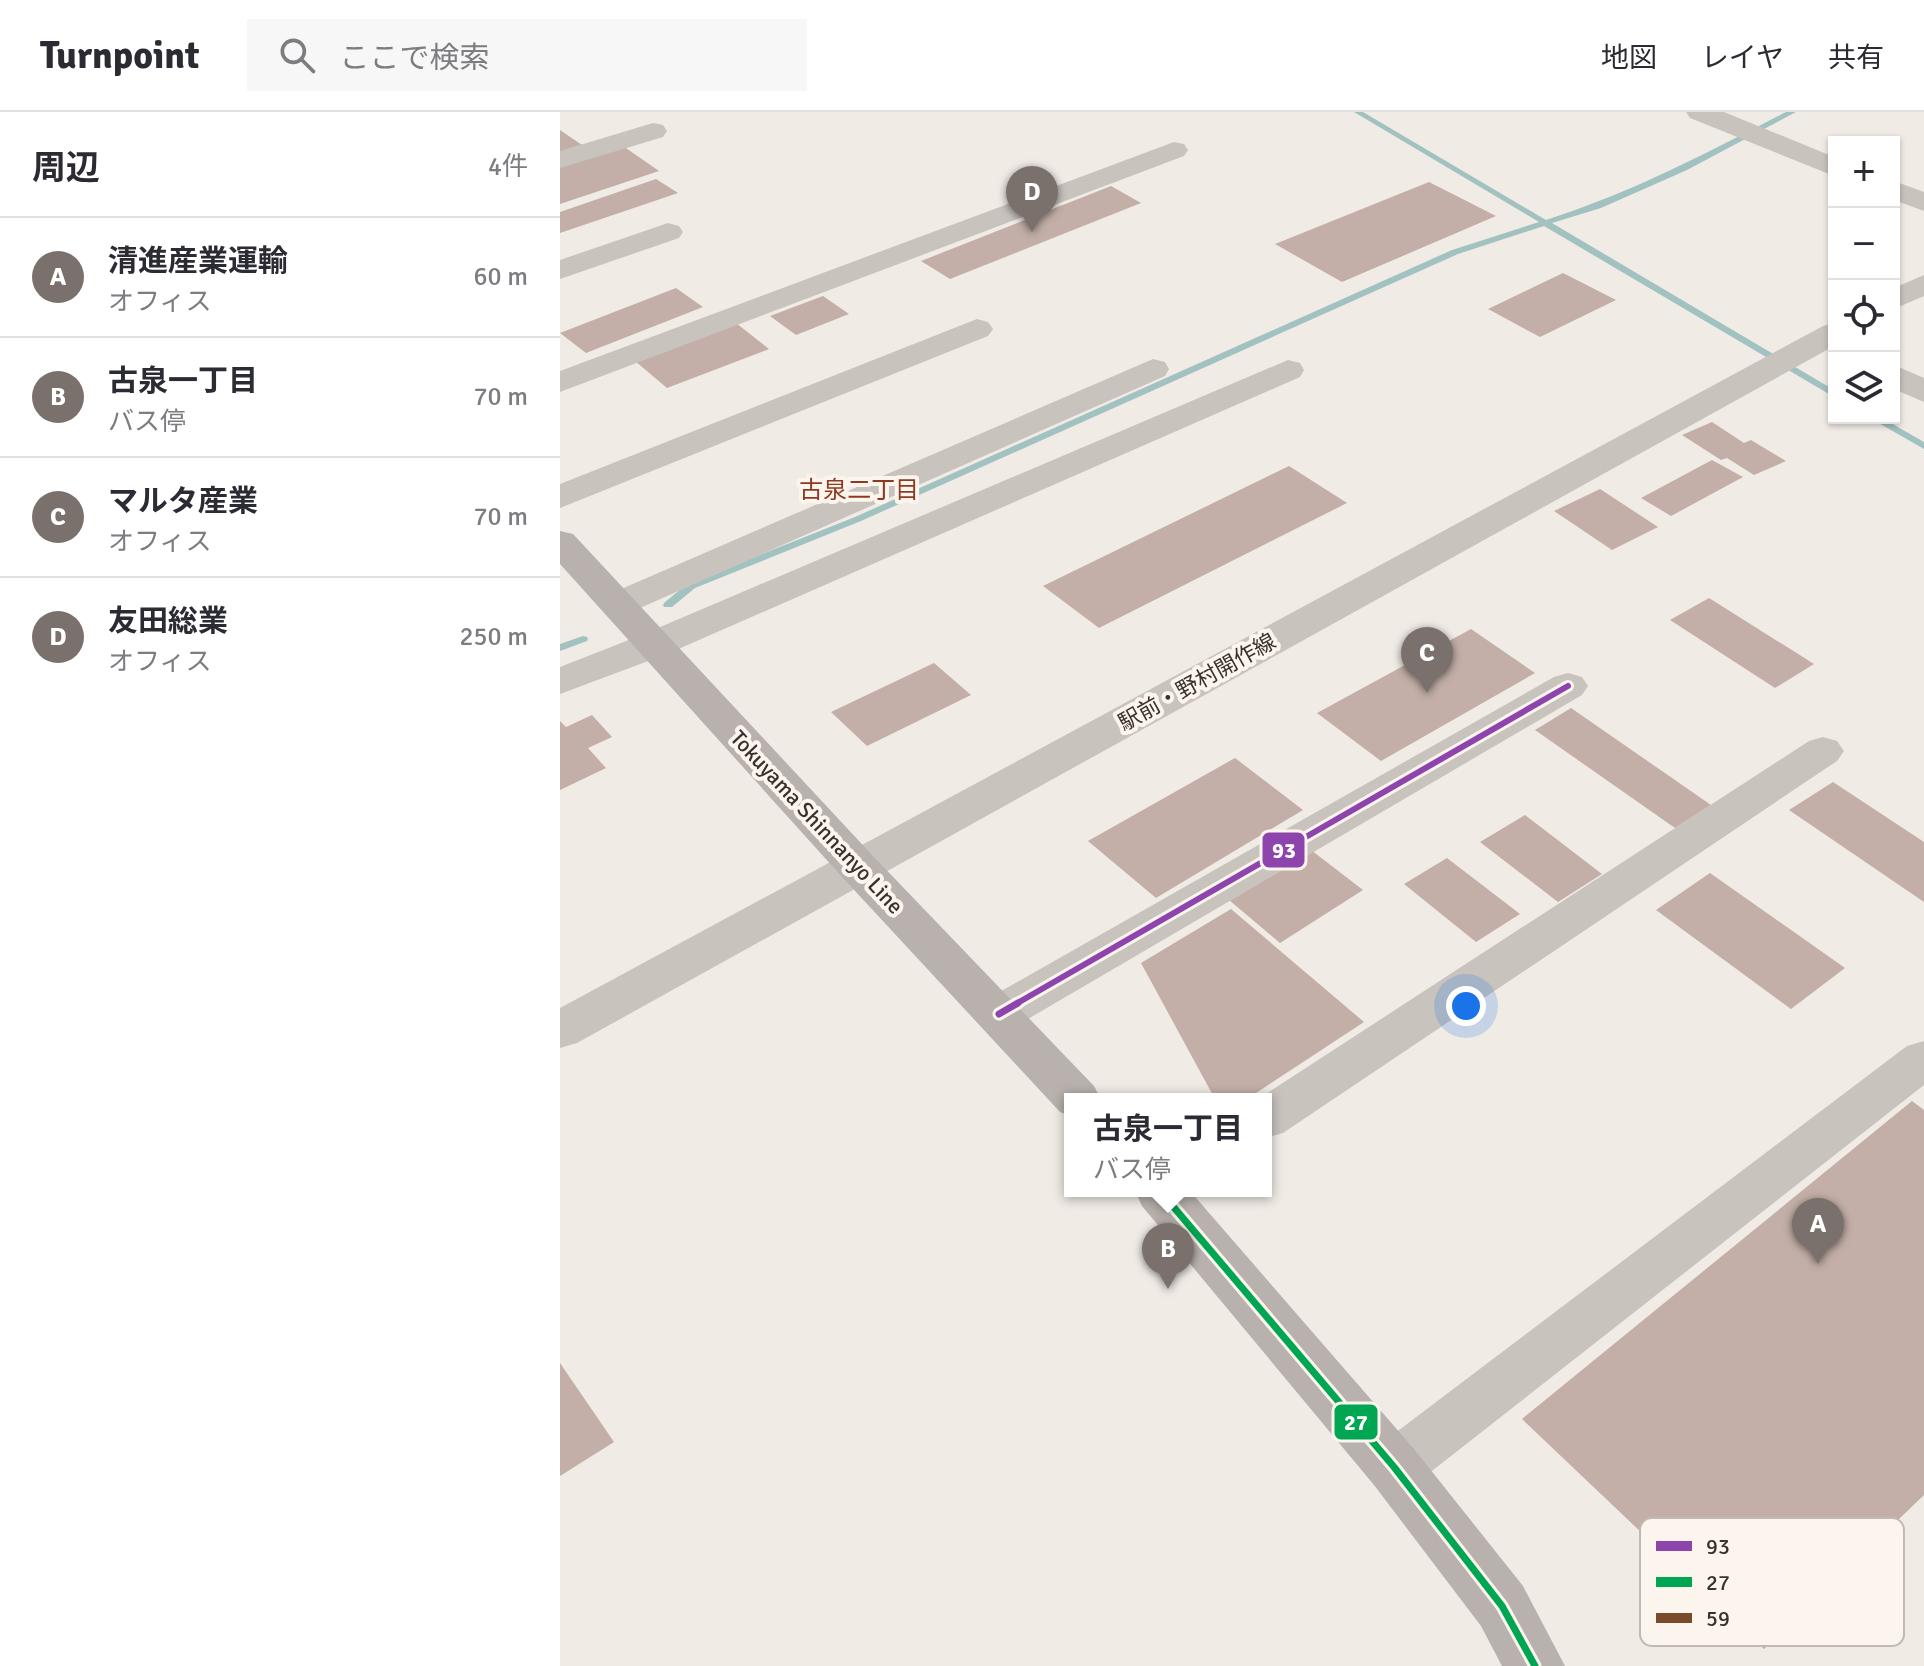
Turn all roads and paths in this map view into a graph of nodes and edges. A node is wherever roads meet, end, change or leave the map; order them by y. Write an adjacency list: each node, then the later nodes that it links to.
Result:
1 (1700, 112): 5 (street)
2 (653, 131): 4 (street)
3 (1174, 150): 17 (street)
4 (560, 160)
5 (1828, 165)
6 (1900, 192): 7 (street)
7 (1924, 202)
8 (668, 232): 9 (street)
9 (560, 270)
10 (1924, 284): 11 (street)
11 (1900, 297)
12 (977, 329): 19 (street)
13 (1828, 339): 26 (street, 駅前・野村開作線)
14 (1153, 369): 21 (street)
15 (1288, 370): 22 (street)
16 (1900, 378): 18 (street)
17 (560, 382)
18 (1924, 392)
19 (560, 497)
20 (560, 542): 21 (main road, Tokuyama Shinnanyo Line)
21 (618, 604): 22 (main road, Tokuyama Shinnanyo Line)
22 (653, 645): 23 (street); 26 (main road, Tokuyama Shinnanyo Line)
23 (560, 681)
24 (1568, 686): 27 (street)
25 (1823, 751): 31 (street)
26 (858, 867): 27 (main road, Tokuyama Shinnanyo Line); 28 (street, 駅前・野村開作線)
27 (999, 1014): 30 (main road, Tokuyama Shinnanyo Line)
28 (560, 1030)
29 (1924, 1059): 33 (street)
30 (1071, 1093)
31 (1272, 1115)
32 (1165, 1197): 33 (main road)
33 (1394, 1467): 34 (main road)
34 (1535, 1666)

